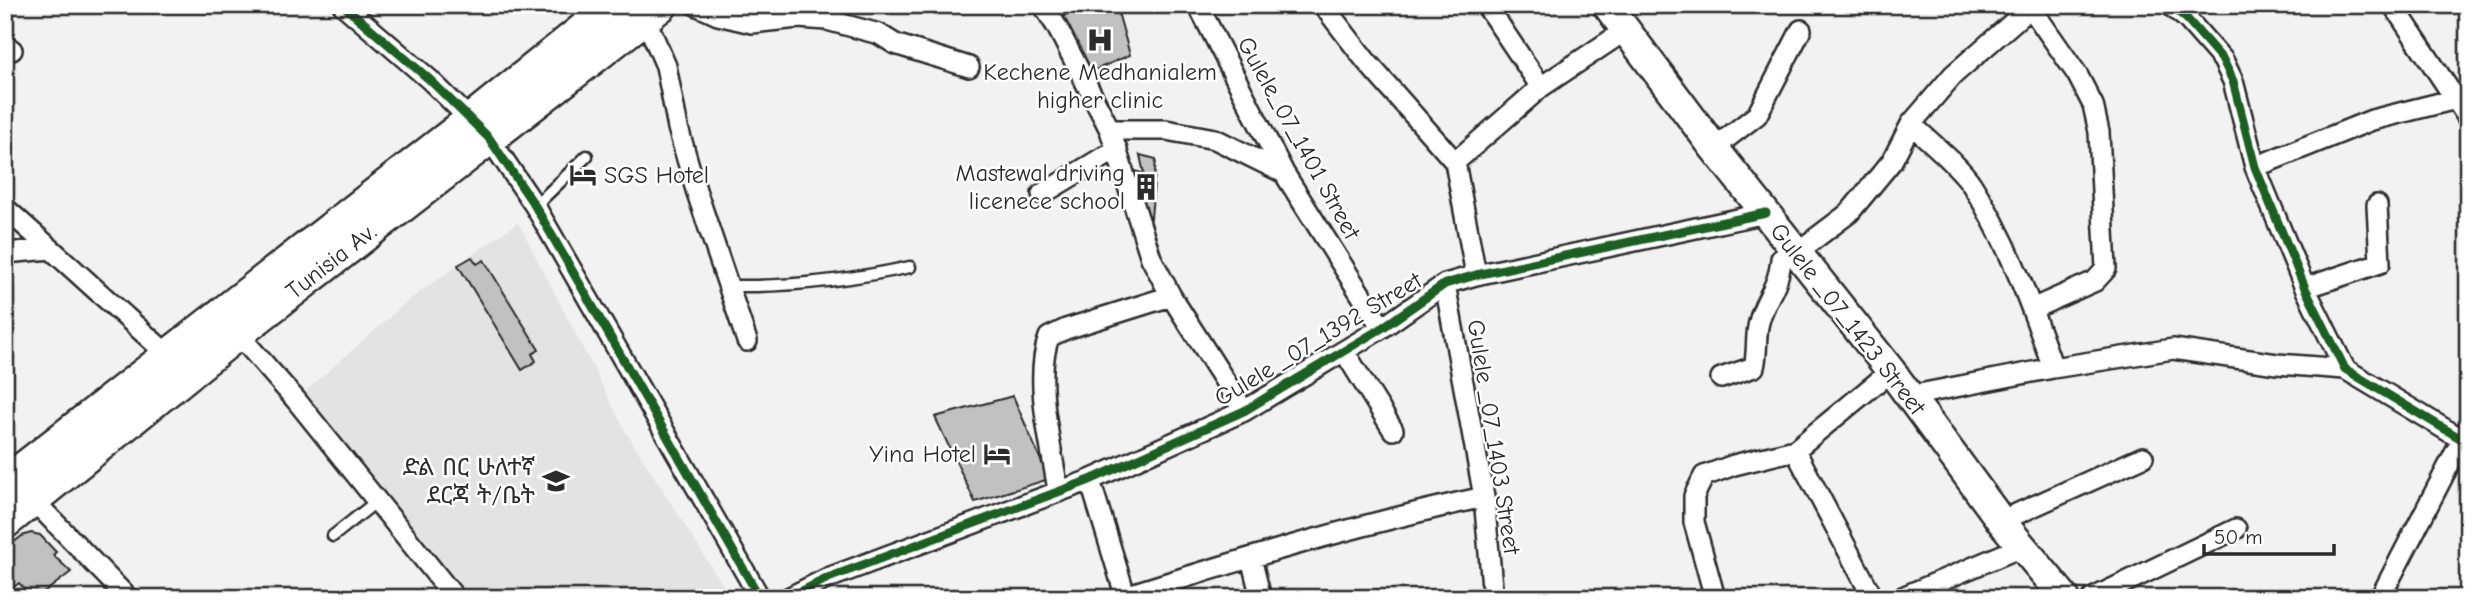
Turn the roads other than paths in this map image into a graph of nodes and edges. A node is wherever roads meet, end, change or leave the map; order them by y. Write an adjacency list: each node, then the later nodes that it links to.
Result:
1 (343, 5): 20 (street)
2 (614, 5): 20 (main road, Tunisia Av.)
3 (696, 5): 15 (street)
4 (1043, 5): 21 (street)
5 (1198, 5): 27 (street, Gulele_07_1401 Street)
6 (1322, 5): 25 (street)
7 (1486, 5): 16 (street)
8 (1607, 5): 13 (main road, Gulele _07_1423 Street)
9 (2170, 5): 26 (street)
10 (2393, 5): 17 (street)
11 (2032, 6): 19 (street); 42 (street)
12 (647, 10): 20 (main road, Tunisia Av.); 39 (street)
13 (1626, 30): 16 (street); 22 (main road, Gulele _07_1423 Street)
14 (1801, 30): 22 (street)
15 (969, 66)
16 (1541, 87): 25 (street)
17 (2456, 99): 18 (street); 26 (street)
18 (2468, 118)
19 (1911, 124): 35 (street); 42 (street)
20 (481, 128): 30 (street); 43 (main road, Tunisia Av.)
21 (1110, 130): 23 (street); 27 (street)
22 (1714, 148): 32 (main road, Gulele _07_1423 Street)
23 (1117, 149): 28 (street); 41 (street)
24 (587, 156): 30 (lane)
25 (1455, 162): 37 (street)
26 (2255, 167): 40 (street)
27 (1284, 173): 44 (street, Gulele_07_1401 Street)
28 (1042, 194)
29 (2377, 205): 40 (street)
30 (535, 206): 73 (street)
31 (5, 208): 33 (street)
32 (1766, 213): 35 (main road, Gulele _07_1423 Street); 37 (street, Gulele _07_1392 Street)
33 (51, 249): 34 (street); 47 (street)
34 (5, 253)
35 (1796, 253): 50 (main road, Gulele _07_1423 Street); 51 (street)
36 (910, 267): 39 (lane)
37 (1476, 275): 38 (street, Gulele _07_1392 Street)
38 (1445, 284): 44 (street, Gulele _07_1392 Street); 61 (street, Gulele _07_1403 Street)
39 (730, 286): 45 (street)
40 (2305, 288): 49 (street)
41 (1171, 296): 53 (street); 60 (street)
42 (2032, 309): 48 (street)
43 (229, 324): 47 (main road, Tunisia Av.); 62 (main road, Tunisia Av.); 63 (street)
44 (1382, 328): 46 (street, Gulele _07_1392 Street)
45 (747, 341)
46 (1344, 351): 53 (street, Gulele _07_1392 Street); 54 (street)
47 (168, 355): 59 (main road, Tunisia Av.)
48 (2053, 368): 49 (street); 52 (street)
49 (2345, 369): 55 (street)
50 (1891, 371): 52 (main road, Gulele _07_1423 Street); 56 (street)
51 (1721, 378)
52 (1909, 396): 64 (main road, Gulele _07_1423 Street)
53 (1244, 411): 58 (street, Gulele _07_1392 Street)
54 (1394, 430)
55 (2465, 434): 82 (street)
56 (1795, 450): 77 (street); 78 (street)
57 (2143, 457): 64 (street)
58 (1090, 480): 60 (street, Gulele _07_1392 Street); 70 (street)
59 (5, 483)
60 (1058, 491): 74 (street, Gulele _07_1392 Street)
61 (1484, 497): 69 (street); 76 (street, Gulele _07_1403 Street)
62 (33, 500): 65 (main road, Tunisia Av.); 71 (street)
63 (377, 501): 67 (lane); 72 (street)
64 (2000, 521): 68 (main road, Gulele _07_1423 Street)
65 (5, 522)
66 (2236, 529): 81 (street)
67 (333, 536)
68 (2021, 547): 79 (street); 80 (main road, Gulele _07_1423 Street)
69 (1251, 558): 70 (street); 75 (street)
70 (1126, 597)
71 (128, 598)
72 (455, 598)
73 (760, 598)
74 (788, 598)
75 (1261, 598)
76 (1493, 598)
77 (1715, 598)
78 (1873, 598)
79 (1900, 598)
80 (2065, 598)
81 (2094, 598)
82 (2381, 598)

